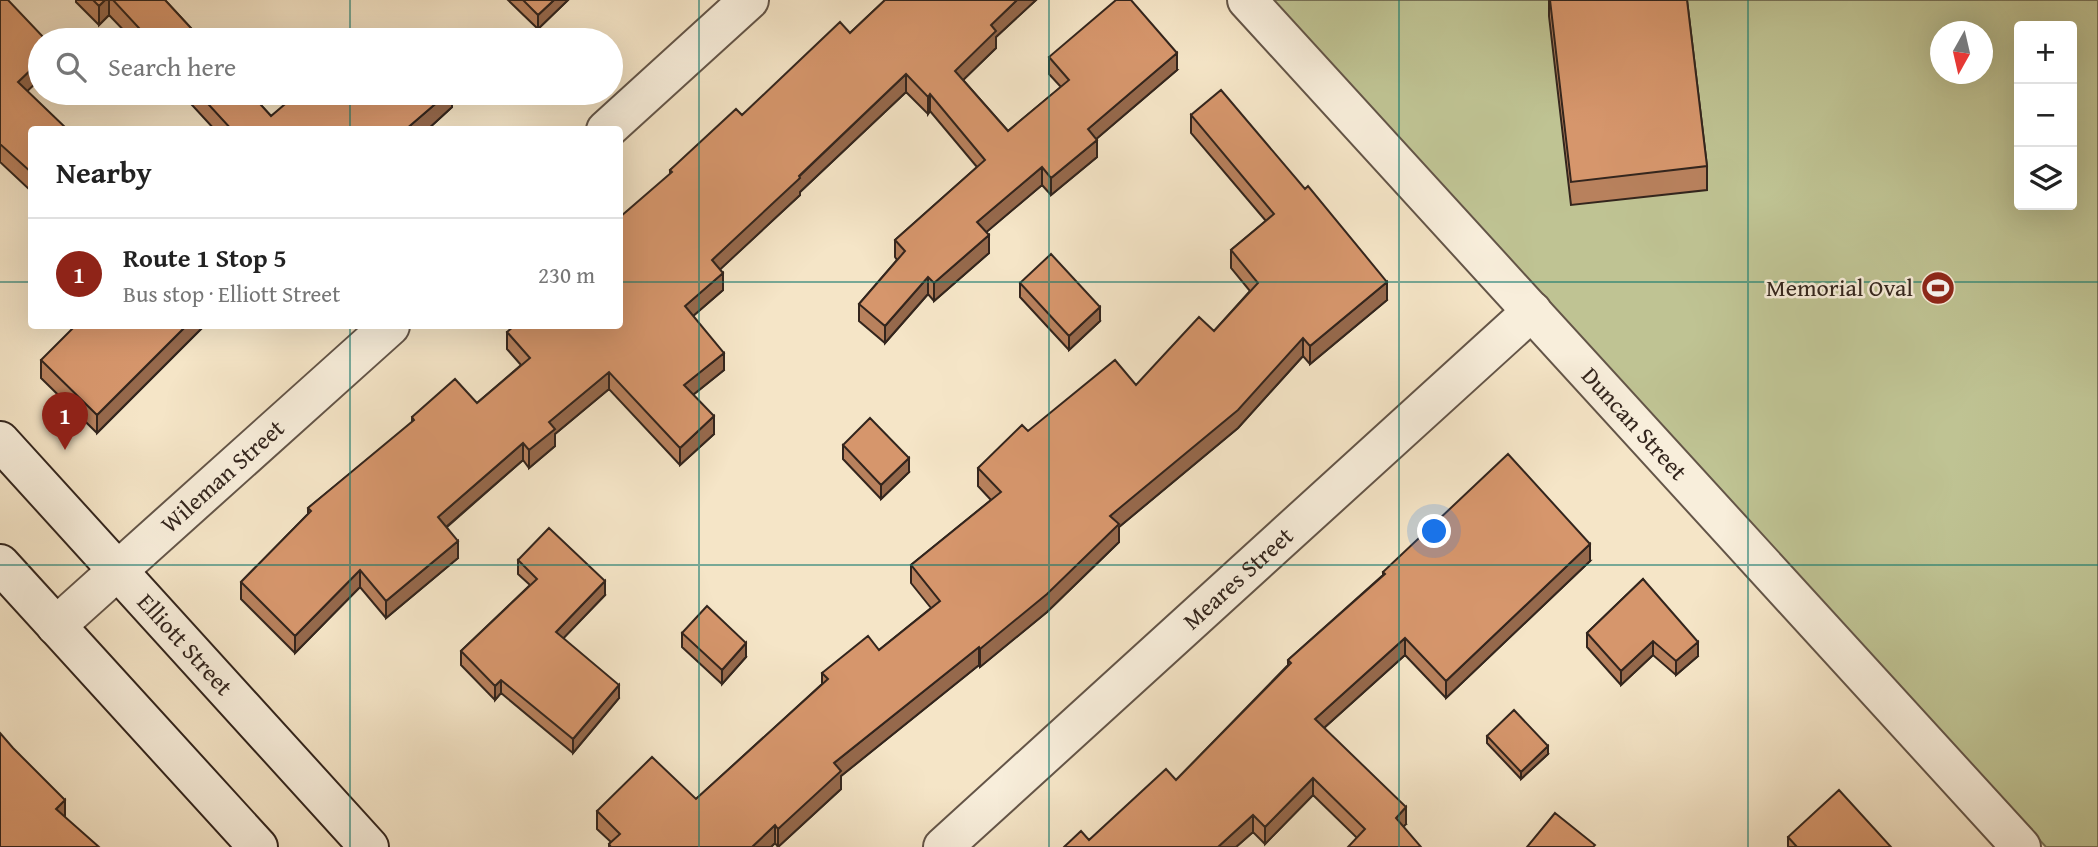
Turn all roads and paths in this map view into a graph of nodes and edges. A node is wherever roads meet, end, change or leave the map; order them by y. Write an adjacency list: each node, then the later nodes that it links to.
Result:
1 (749, 0): 3 (street)
2 (1247, 0): 4 (street, Duncan Street)
3 (610, 126)
4 (1532, 311): 12 (street, Meares Street); 13 (street, Duncan Street)
5 (387, 329): 8 (street, Wileman Street)
6 (0, 441): 8 (street, Elliott Street)
7 (0, 564): 9 (street)
8 (119, 572): 9 (street, Wileman Street); 11 (street, Elliott Street)
9 (56, 626): 10 (street)
10 (258, 847)
11 (369, 847)
12 (943, 847)
13 (2021, 847)

